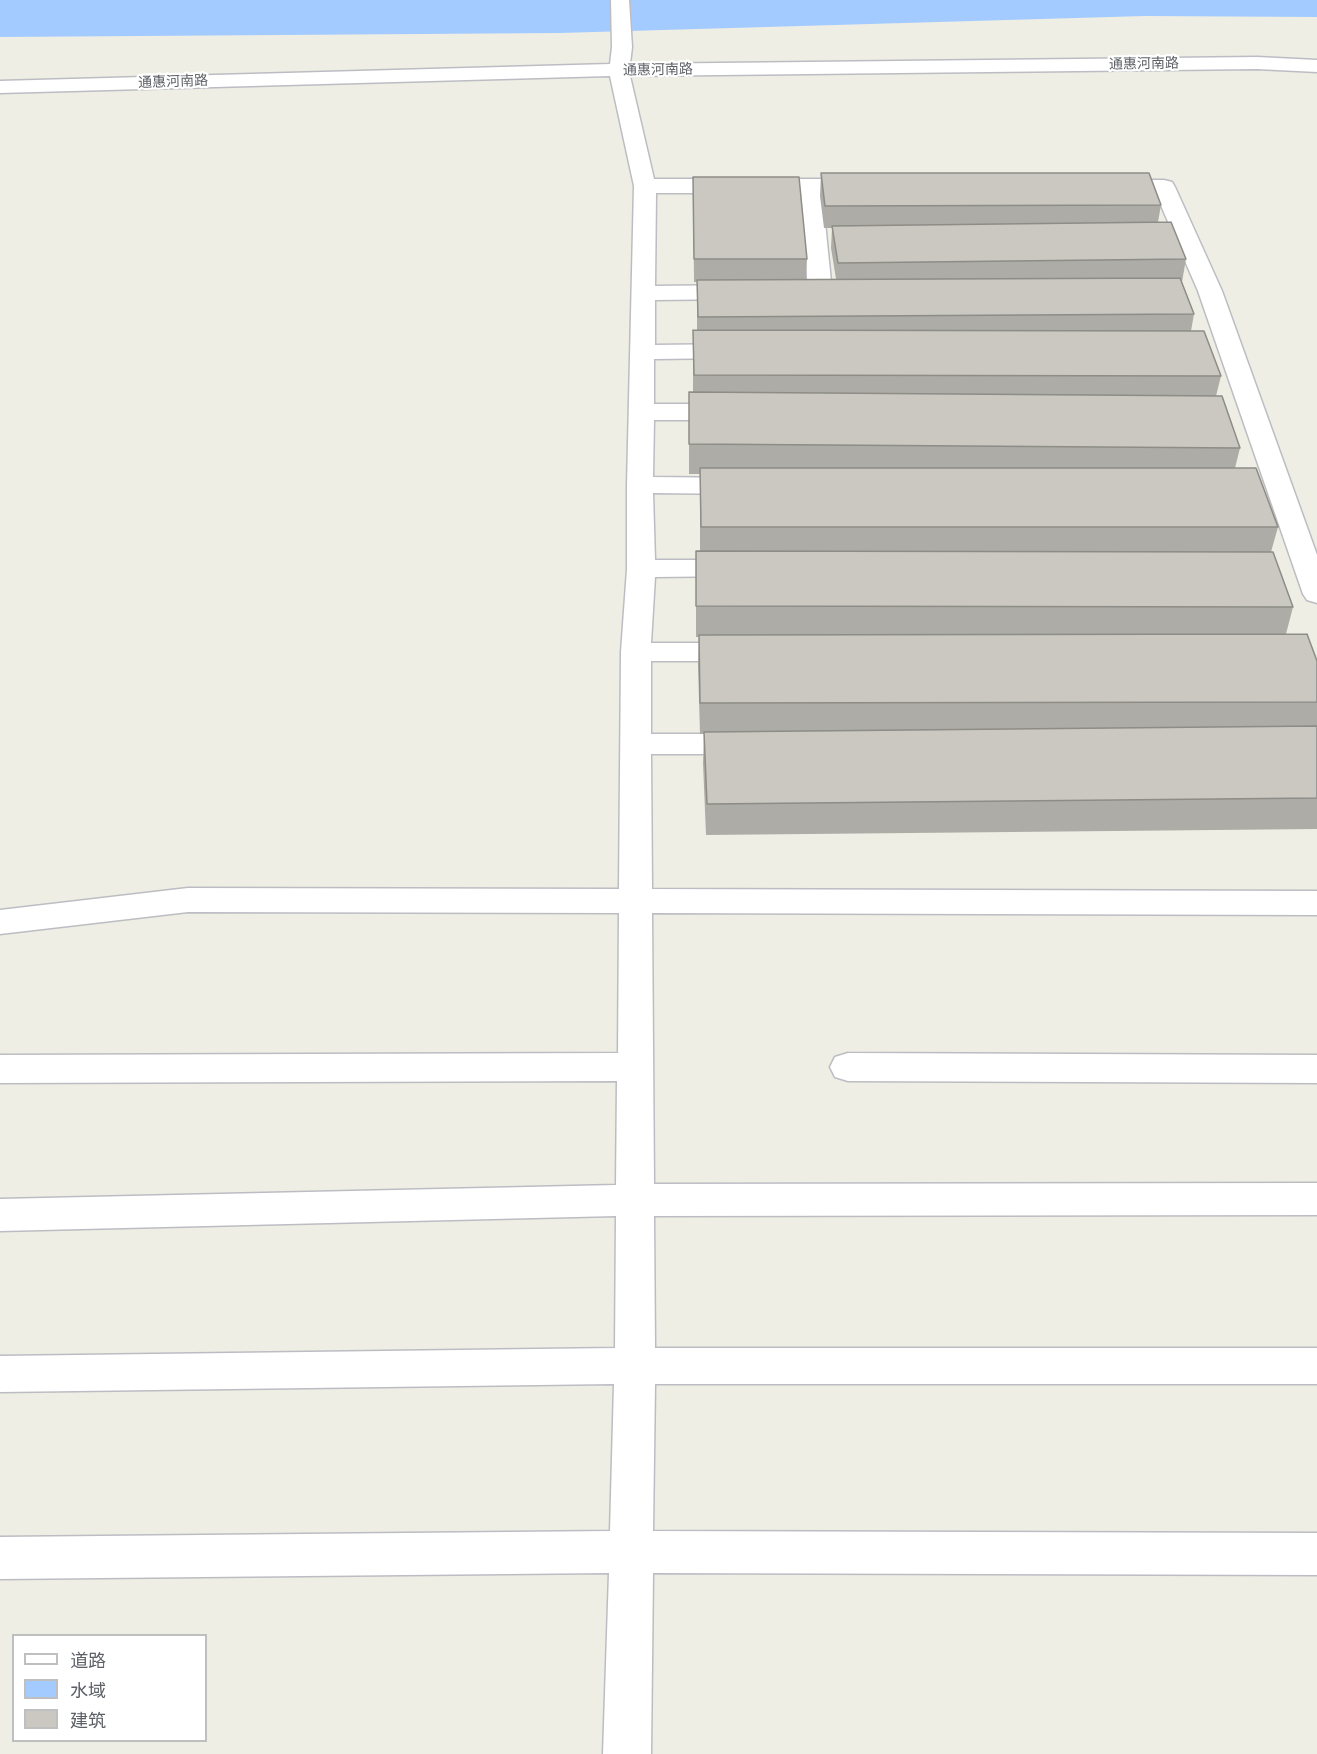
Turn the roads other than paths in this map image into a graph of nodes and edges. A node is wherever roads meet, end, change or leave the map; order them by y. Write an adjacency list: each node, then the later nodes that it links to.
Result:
1 (620, 0): 2 (street)
2 (621, 59): 3 (street, 通惠河南路); 4 (street, 通惠河南路); 5 (street)
3 (1317, 66)
4 (0, 87)
5 (645, 186): 6 (street); 13 (street)
6 (811, 186): 7 (street); 9 (street)
7 (882, 186)
8 (1094, 187): 22 (street)
9 (820, 291): 10 (street); 12 (street)
10 (843, 291)
11 (761, 292): 13 (street)
12 (796, 292)
13 (643, 293): 14 (street)
14 (642, 351): 15 (street); 16 (street)
15 (760, 351)
16 (642, 412): 17 (street); 18 (street)
17 (760, 412)
18 (640, 485): 19 (street); 20 (street)
19 (770, 486)
20 (641, 568): 21 (street); 23 (street)
21 (772, 568)
22 (1317, 594)
23 (636, 652): 24 (street); 25 (street)
24 (768, 652)
25 (637, 744): 26 (street); 27 (street)
26 (780, 744)
27 (636, 903): 28 (street); 29 (street); 30 (street)
28 (1317, 903)
29 (0, 922)
30 (636, 1067): 32 (street); 35 (street)
31 (848, 1067): 33 (street)
32 (0, 1069)
33 (1317, 1069)
34 (1317, 1199): 35 (street)
35 (635, 1200): 36 (street); 37 (street)
36 (0, 1215)
37 (636, 1366): 38 (street); 39 (street); 40 (street)
38 (1317, 1366)
39 (0, 1374)
40 (631, 1551): 41 (street); 42 (street); 43 (street)
41 (1317, 1554)
42 (0, 1558)
43 (627, 1754)

